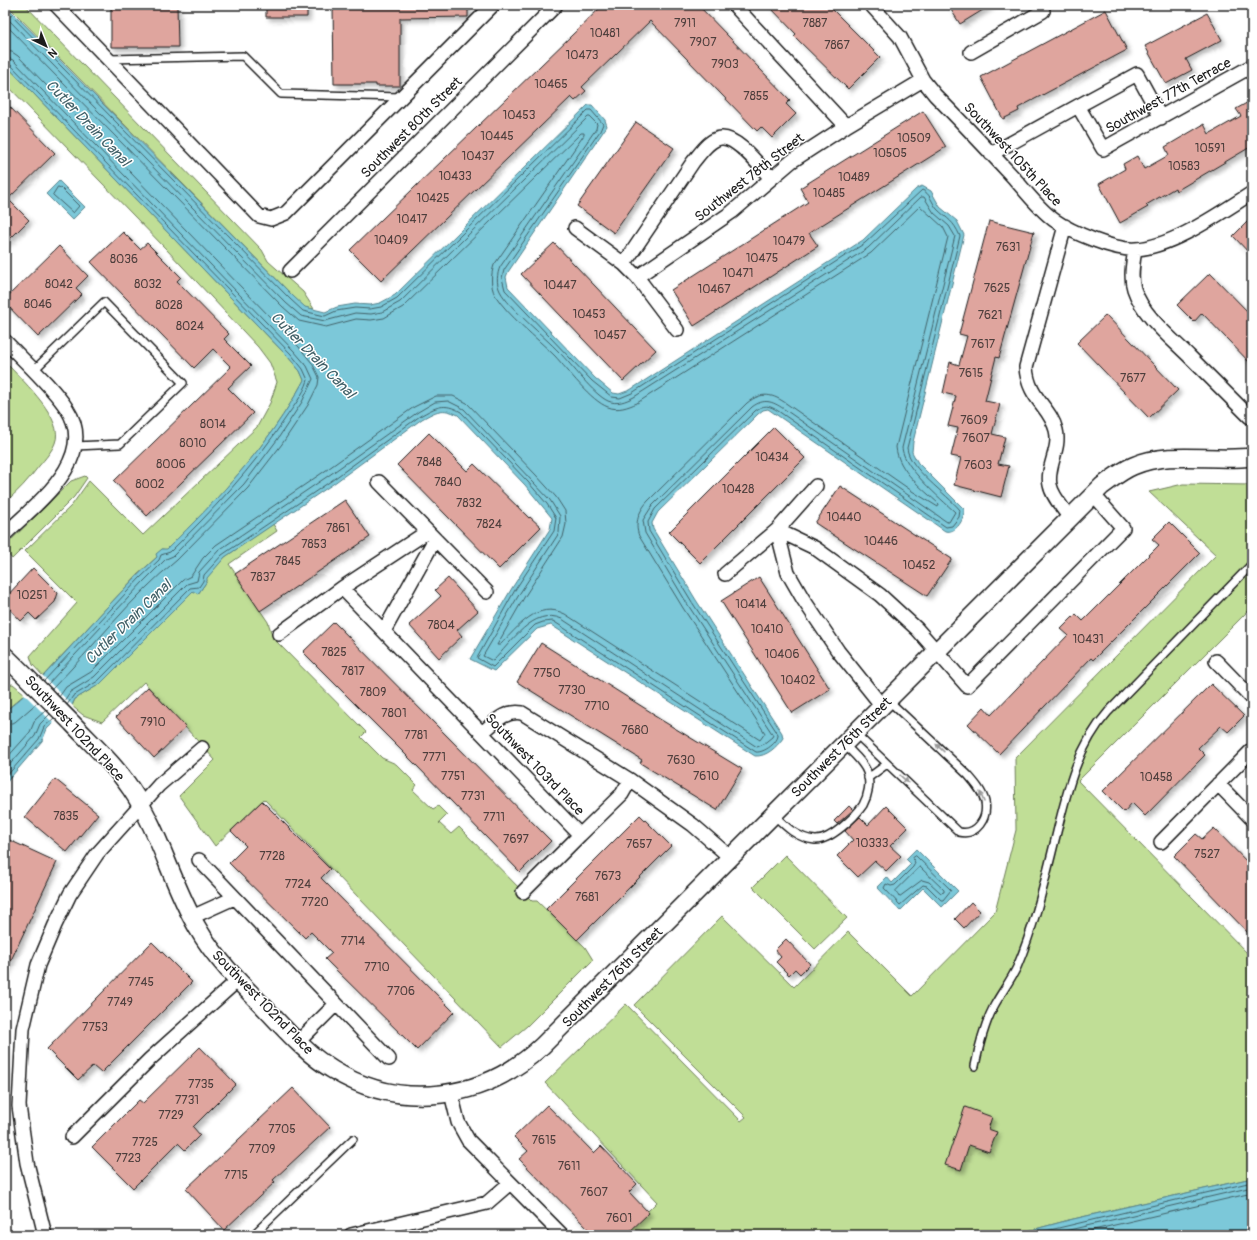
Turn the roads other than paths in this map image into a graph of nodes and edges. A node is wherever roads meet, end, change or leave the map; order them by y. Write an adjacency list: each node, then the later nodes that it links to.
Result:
1 (56, 5): 8 (street)
2 (493, 5): 11 (street)
3 (556, 5): 22 (street, Southwest 80th Street)
4 (734, 5): 14 (street)
5 (871, 5): 10 (street, Southwest 105th Place)
6 (1039, 5): 7 (street)
7 (971, 52)
8 (109, 59): 11 (lane); 11 (street)
9 (1252, 66): 13 (street, Southwest 77th Terrace)
10 (923, 80): 14 (street, Southwest 78th Street); 15 (street, Southwest 105th Place)
11 (403, 97)
12 (1078, 106): 13 (street, Southwest 77th Terrace); 13 (street); 15 (street)
13 (1161, 118)
14 (846, 126): 16 (street, Southwest 78th Street)
15 (991, 154): 18 (street, Southwest 105th Place)
16 (770, 178): 21 (street); 23 (street, Southwest 78th Street)
17 (1252, 193): 20 (street)
18 (1065, 226): 20 (street, Southwest 105th Place); 33 (street)
19 (575, 228): 21 (street)
20 (1135, 250): 27 (street)
21 (624, 264): 23 (street)
22 (290, 271)
23 (637, 277): 24 (street)
24 (677, 330)
25 (5, 341): 26 (street)
26 (33, 371): 28 (street); 28 (lane)
27 (1250, 417)
28 (75, 446): 35 (street)
29 (1252, 457): 32 (street, Southwest 76th Street)
30 (379, 482): 36 (street)
31 (816, 486): 34 (street)
32 (1093, 494): 33 (street, Southwest 76th Street); 43 (street)
33 (1069, 517): 43 (street, Southwest 76th Street)
34 (777, 530): 38 (street); 43 (street); 47 (street)
35 (5, 534)
36 (431, 535): 39 (street); 40 (street); 41 (street)
37 (1252, 564): 70 (lane)
38 (725, 574)
39 (342, 588): 41 (street, Southwest 103rd Place); 42 (street)
40 (487, 592)
41 (384, 631): 48 (street, Southwest 103rd Place)
42 (279, 634)
43 (935, 651): 47 (street, Southwest 76th Street)
44 (5, 656): 56 (street, Southwest 102nd Place)
45 (1216, 661): 46 (street)
46 (1252, 698)
47 (885, 703): 49 (street, Southwest 76th Street); 52 (lane, one-way to 47)
48 (482, 732): 54 (street); 59 (street, Southwest 103rd Place)
49 (849, 739): 52 (lane); 53 (lane); 57 (street, Southwest 76th Street)
50 (202, 748): 56 (street)
51 (1252, 750): 55 (street)
52 (887, 764): 53 (lane)
53 (868, 778): 57 (lane)
54 (630, 780): 59 (street, Southwest 103rd Place); 61 (street)
55 (1218, 784): 58 (street); 60 (street)
56 (140, 804): 65 (street, Southwest 102nd Place); 75 (street)
57 (774, 815): 61 (street, Southwest 76th Street)
58 (1252, 819)
59 (580, 835): 63 (street)
60 (1161, 842)
61 (731, 858): 71 (street, Southwest 76th Street)
62 (199, 860): 64 (street)
63 (523, 892)
64 (234, 898): 65 (street); 67 (street)
65 (192, 917): 66 (street, Southwest 102nd Place)
66 (238, 980): 68 (street, Southwest 102nd Place); 72 (street)
67 (336, 1004): 68 (street); 69 (street)
68 (298, 1042): 71 (street, Southwest 102nd Place)
69 (389, 1059)
70 (975, 1066)
71 (452, 1094): 74 (street)
72 (72, 1137)
73 (353, 1139): 76 (lane)
74 (510, 1183): 77 (street); 78 (street)
75 (45, 1235)
76 (253, 1235)
77 (351, 1235)
78 (562, 1235)

